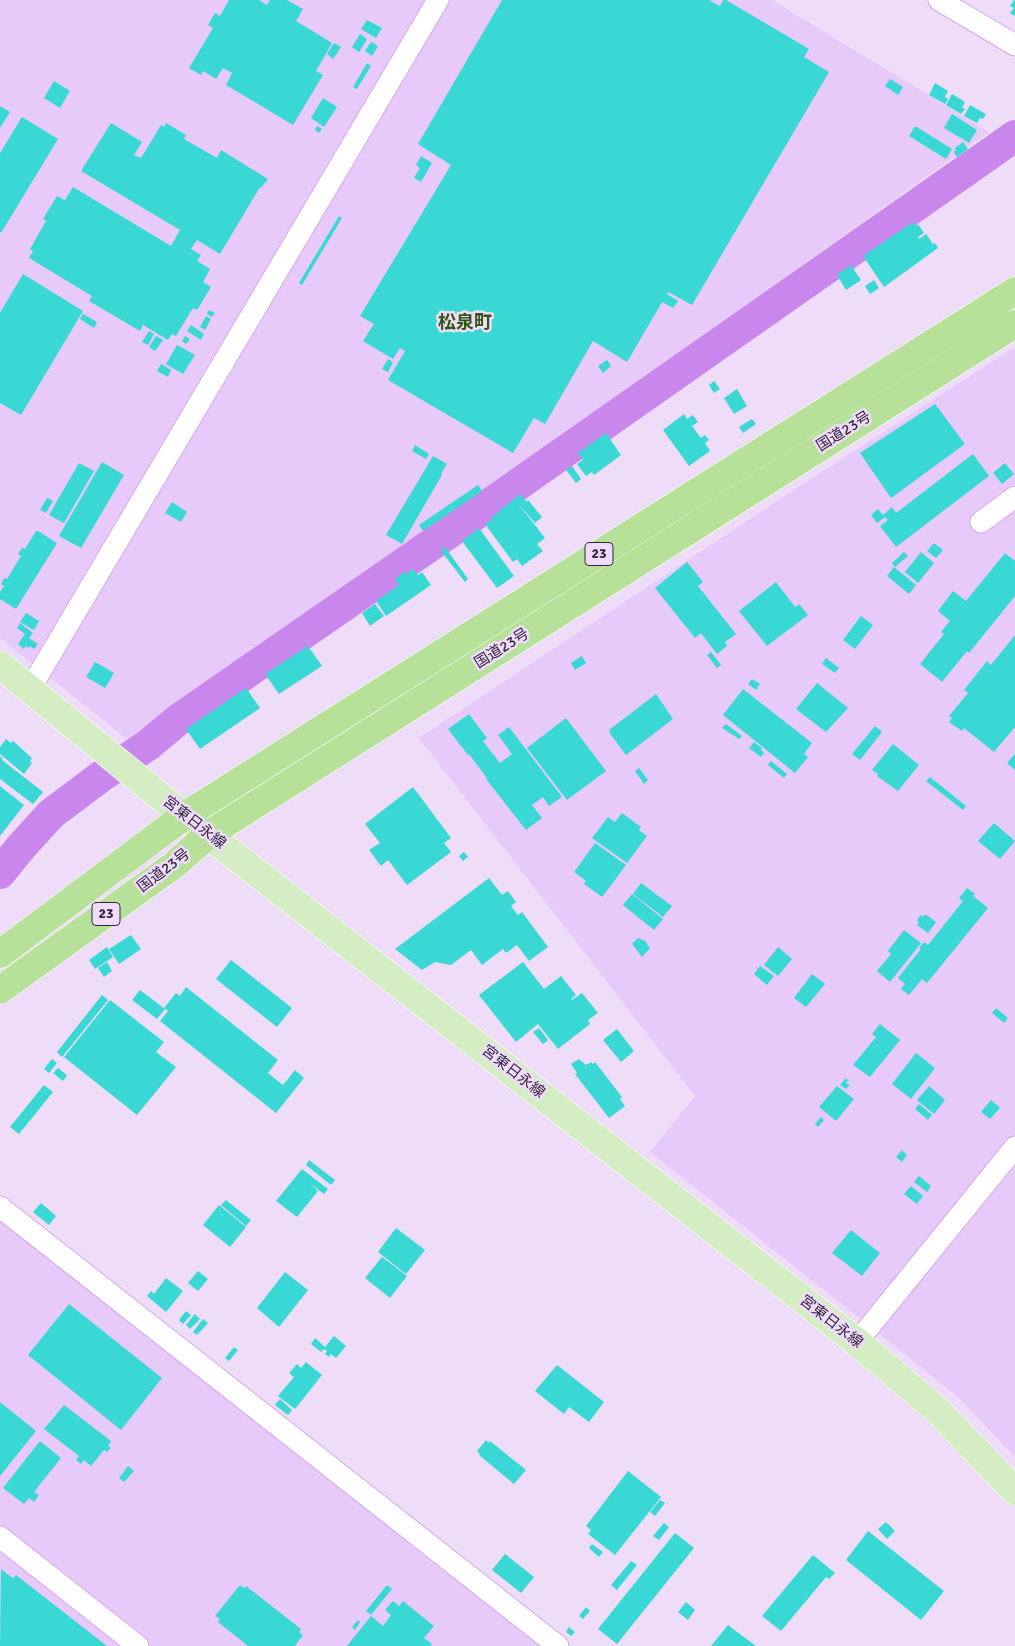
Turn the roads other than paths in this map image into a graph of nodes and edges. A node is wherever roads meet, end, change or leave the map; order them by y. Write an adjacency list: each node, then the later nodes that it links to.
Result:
1 (438, 0): 9 (street)
2 (939, 0): 3 (street)
3 (1015, 45)
4 (1015, 291): 10 (highway, 国道23号 / 23)
5 (1015, 324): 11 (highway, 国道23号 / 23)
6 (1015, 497): 7 (street)
7 (981, 522)
8 (0, 665): 9 (main road, 宮東日永線)
9 (30, 689): 10 (main road, 宮東日永線)
10 (184, 816): 11 (main road, 宮東日永線); 12 (highway, 国道23号 / 23)
11 (209, 834): 13 (highway, 国道23号 / 23); 16 (main road, 宮東日永線)
12 (0, 954)
13 (0, 990)
14 (1015, 1147): 16 (street)
15 (0, 1207): 20 (street)
16 (857, 1342): 17 (main road, 宮東日永線)
17 (1015, 1491)
18 (0, 1537): 19 (street)
19 (138, 1646)
20 (558, 1646)

